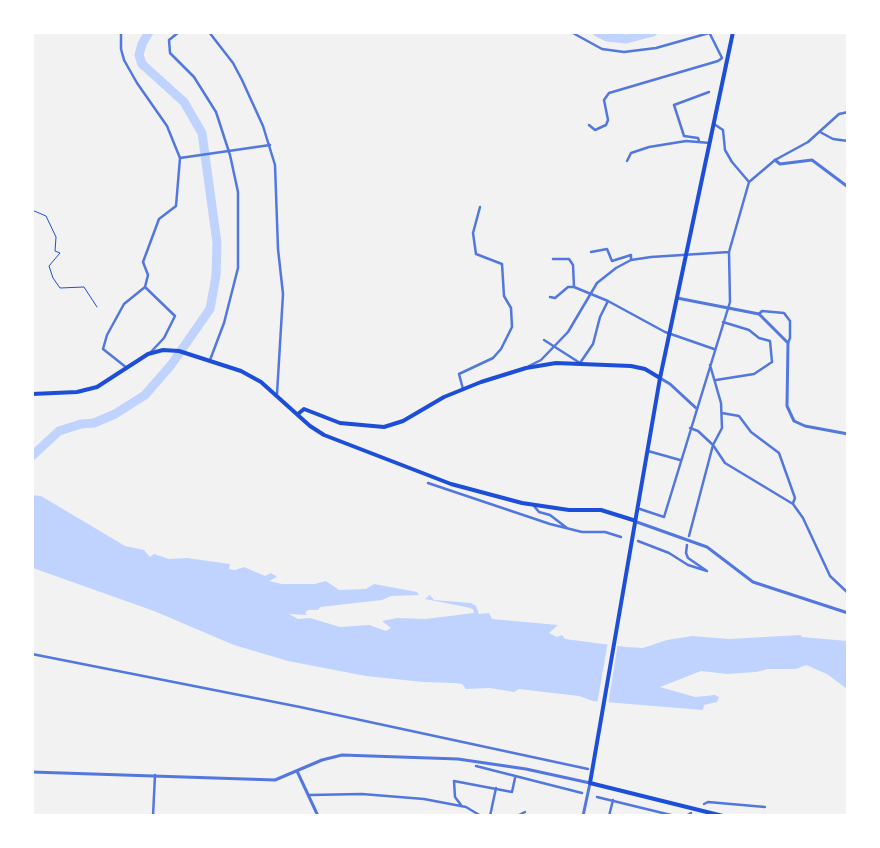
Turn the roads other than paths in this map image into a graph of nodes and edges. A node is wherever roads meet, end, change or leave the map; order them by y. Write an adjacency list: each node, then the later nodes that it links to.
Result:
1 (122, 32): 19 (street)
2 (179, 32): 18 (street)
3 (209, 32): 17 (street)
4 (571, 32): 6 (street)
5 (733, 32): 8 (main road)
6 (709, 33): 7 (street)
7 (722, 58): 8 (street); 12 (street)
8 (728, 58): 11 (main road)
9 (709, 92): 15 (street)
10 (848, 112): 13 (street)
11 (714, 124): 16 (main road); 22 (street)
12 (589, 125)
13 (820, 132): 14 (street); 20 (street)
14 (848, 141)
15 (699, 142): 16 (street); 21 (street)
16 (710, 143): 27 (main road)
17 (270, 145): 18 (street); 54 (street)
18 (229, 151): 19 (street); 45 (street)
19 (180, 158): 30 (street)
20 (775, 160): 22 (street); 23 (street)
21 (627, 161)
22 (749, 182): 26 (street)
23 (848, 187)
24 (480, 207): 52 (street)
25 (591, 252): 29 (street)
26 (729, 252): 27 (street); 36 (street)
27 (686, 254): 29 (street); 34 (main road)
28 (552, 259): 31 (street)
29 (631, 260): 32 (street)
30 (145, 287): 44 (street); 48 (street)
31 (574, 287): 32 (street); 33 (street)
32 (590, 295): 35 (street); 42 (street)
33 (550, 297)
34 (677, 298): 36 (street); 39 (main road)
35 (608, 301): 39 (street); 46 (street)
36 (727, 308): 37 (street); 38 (street)
37 (759, 314): 41 (street); 41 (street)
38 (723, 322): 43 (street); 51 (street)
39 (670, 333): 43 (street); 50 (main road)
40 (544, 340): 42 (street)
41 (788, 342): 59 (street)
42 (554, 346): 46 (street); 49 (street)
43 (714, 349): 47 (street)
44 (148, 354): 45 (main road); 48 (main road)
45 (210, 360): 54 (main road)
46 (580, 363): 49 (main road); 50 (main road)
47 (710, 363): 51 (street); 55 (street)
48 (128, 368): 53 (main road)
49 (526, 368): 52 (main road)
50 (660, 378): 55 (street); 61 (main road)
51 (715, 381): 56 (street)
52 (463, 389): 57 (main road)
53 (32, 394)
54 (277, 394): 57 (main road)
55 (696, 408): 58 (street)
56 (722, 412): 60 (street); 64 (street)
57 (298, 414): 65 (main road)
58 (690, 428): 60 (street); 62 (street)
59 (848, 434)
60 (713, 445): 64 (street); 69 (street)
61 (646, 451): 62 (street); 67 (main road)
62 (680, 460): 66 (street)
63 (428, 482): 68 (street)
64 (793, 504): 73 (street)
65 (534, 506): 67 (main road); 68 (street)
66 (640, 509)
67 (633, 520): 74 (street); 77 (main road)
68 (569, 529): 70 (street)
69 (689, 536)
70 (622, 537)
71 (638, 541): 72 (street)
72 (687, 545)
73 (848, 593)
74 (848, 613)
75 (32, 654): 77 (street)
76 (476, 766): 81 (street)
77 (590, 767): 82 (main road)
78 (296, 771): 80 (street); 82 (street); 85 (street)
79 (32, 772): 80 (street)
80 (155, 775): 93 (street)
81 (515, 778): 83 (street); 84 (street)
82 (590, 783): 98 (street); 102 (main road)
83 (496, 788): 89 (street); 96 (street)
84 (582, 793)
85 (310, 795): 89 (street); 94 (street)
86 (596, 796): 87 (street)
87 (613, 800): 99 (street); 100 (street)
88 (704, 804): 90 (street)
89 (462, 806): 95 (street)
90 (765, 806)
91 (525, 812): 97 (street)
92 (692, 813): 101 (street)
93 (153, 816)
94 (318, 816)
95 (481, 816)
96 (490, 816)
97 (517, 816)
98 (583, 816)
99 (609, 816)
100 (675, 816)
101 (686, 816)
102 (723, 816)

